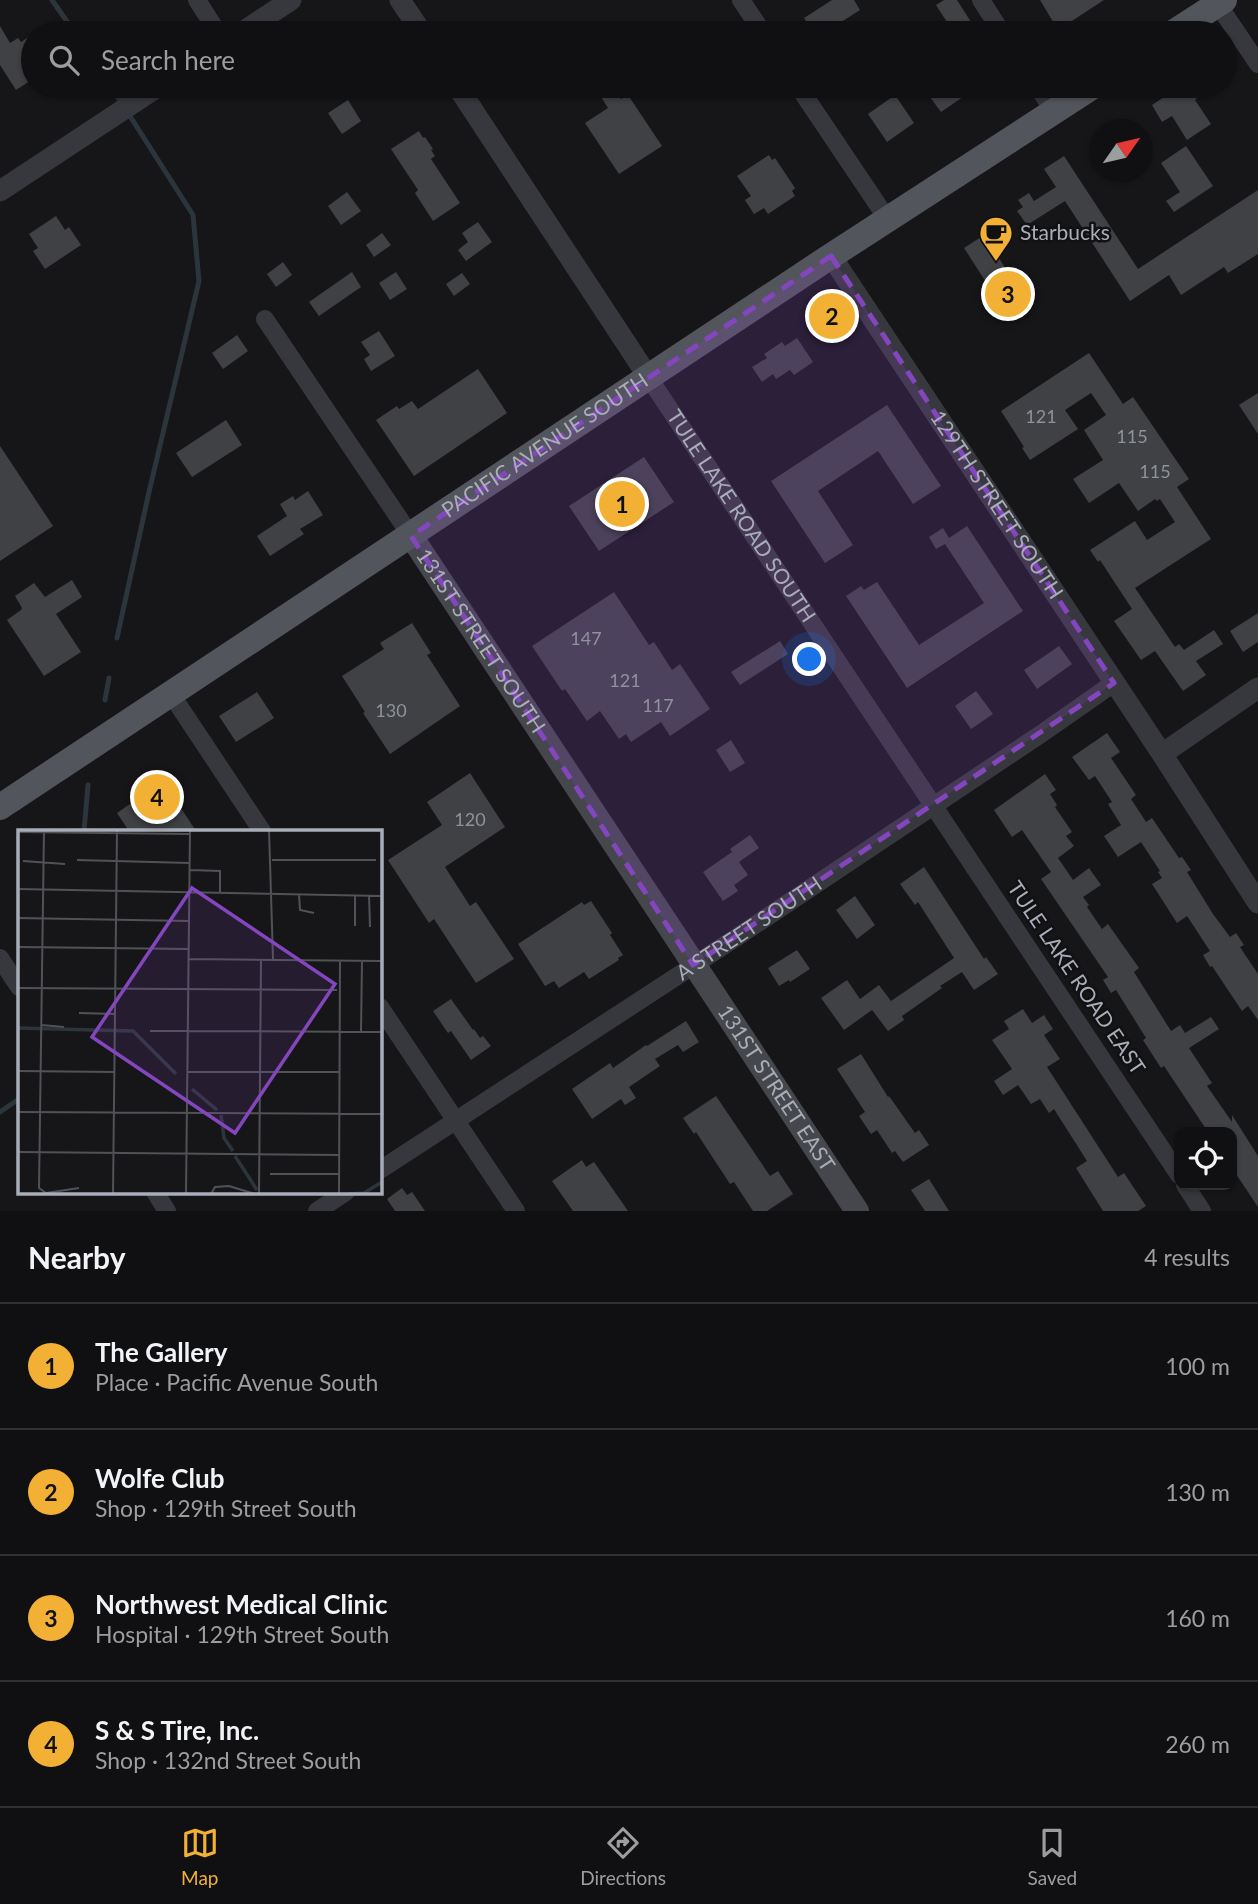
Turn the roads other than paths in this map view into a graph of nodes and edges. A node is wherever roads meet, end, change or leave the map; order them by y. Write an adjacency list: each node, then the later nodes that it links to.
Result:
1 (197, 0): 7 (street)
2 (291, 0): 8 (street)
3 (400, 0): 9 (street)
4 (741, 0): 10 (street)
5 (981, 0): 11 (street)
6 (1219, 2): 12 (main road); 13 (street)
7 (210, 21)
8 (259, 21)
9 (414, 21)
10 (755, 21)
11 (995, 21)
12 (1191, 21)
13 (1231, 21)
14 (1237, 31): 15 (street)
15 (1258, 64)
16 (141, 98): 22 (street)
17 (465, 98): 26 (street, TULE LAKE ROAD SOUTH)
18 (806, 98): 23 (street)
19 (1045, 98): 21 (street)
20 (1074, 98): 21 (main road, PACIFIC AVENUE SOUTH)
21 (1054, 111): 23 (main road, PACIFIC AVENUE SOUTH)
22 (0, 191)
23 (888, 220): 24 (main road, PACIFIC AVENUE SOUTH)
24 (831, 256): 26 (main road, PACIFIC AVENUE SOUTH); 28 (street, 129TH STREET SOUTH)
25 (265, 318): 27 (street, 131ST STREET SOUTH)
26 (649, 378): 27 (main road, PACIFIC AVENUE SOUTH); 32 (street, TULE LAKE ROAD SOUTH)
27 (411, 536): 30 (main road, PACIFIC AVENUE SOUTH); 37 (main road, 131ST STREET SOUTH)
28 (1114, 682): 31 (street, 129TH STREET SOUTH); 32 (street, A STREET SOUTH)
29 (1258, 688): 31 (street)
30 (171, 694): 33 (main road, PACIFIC AVENUE SOUTH); 34 (street)
31 (1162, 754): 35 (street, 129TH STREET SOUTH)
32 (934, 805): 37 (street, A STREET SOUTH); 41 (street, TULE LAKE ROAD EAST)
33 (0, 807)
34 (261, 830)
35 (1258, 903)
36 (0, 958): 38 (street)
37 (693, 965): 40 (street, A STREET SOUTH); 49 (main road, 131ST STREET EAST)
38 (18, 985)
39 (382, 1010): 40 (street)
40 (456, 1122): 42 (street, A STREET SOUTH); 48 (street)
41 (1174, 1167)
42 (382, 1169)
43 (1188, 1190): 50 (street)
44 (156, 1194): 46 (street)
45 (343, 1194): 47 (street)
46 (167, 1211)
47 (317, 1211)
48 (516, 1211)
49 (857, 1211)
50 (1202, 1211)

